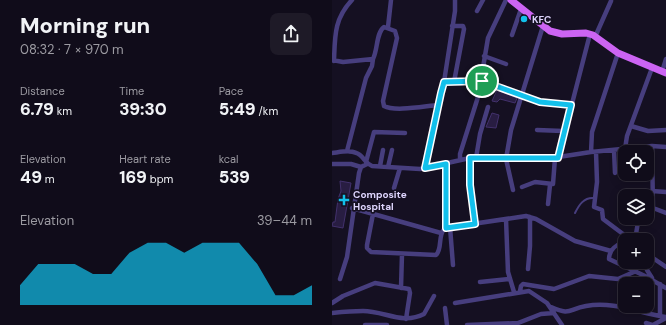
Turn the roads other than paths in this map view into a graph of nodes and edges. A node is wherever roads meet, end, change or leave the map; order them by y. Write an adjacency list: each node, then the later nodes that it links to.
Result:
1 (352, 0): 19 (street)
2 (391, 0): 12 (street)
3 (455, 0): 10 (street)
4 (482, 0): 9 (street)
5 (506, 0): 16 (street)
6 (511, 0): 8 (main road)
7 (611, 1): 14 (street)
8 (522, 9): 11 (main road); 13 (street)
9 (477, 11)
10 (452, 26): 24 (street); 25 (street)
11 (543, 26): 14 (main road); 26 (street)
12 (388, 27): 17 (street); 27 (street)
13 (512, 34)
14 (592, 35): 15 (main road); 28 (street)
15 (618, 53): 21 (main road); 43 (street)
16 (484, 56): 20 (street); 23 (street)
17 (373, 59): 19 (street); 42 (street)
18 (666, 59): 22 (street)
19 (333, 60)
20 (506, 64)
21 (652, 68): 22 (main road); 30 (street)
22 (664, 72)
23 (482, 81): 25 (street); 26 (street); 48 (street)
24 (444, 82): 25 (street); 27 (street)
25 (454, 82)
26 (522, 96): 28 (street); 47 (street)
27 (439, 105): 56 (street)
28 (571, 105): 33 (street)
29 (488, 108): 45 (street)
30 (631, 126): 32 (street); 35 (street)
31 (537, 130): 33 (street)
32 (666, 130)
33 (564, 131): 46 (street)
34 (405, 133): 49 (street)
35 (626, 145)
36 (654, 146): 37 (street)
37 (666, 147)
38 (383, 150): 52 (street)
39 (392, 150): 54 (street)
40 (614, 150): 41 (street); 43 (street); 57 (street)
41 (618, 150)
42 (347, 151): 44 (street); 49 (street)
43 (593, 152): 46 (street); 64 (street)
44 (332, 153)
45 (473, 158): 47 (street); 48 (street); 73 (street)
46 (556, 158): 47 (street); 58 (street)
47 (506, 159): 61 (street)
48 (460, 160): 51 (street)
49 (366, 163): 52 (street); 53 (street)
50 (332, 164): 53 (street)
51 (446, 164): 56 (street); 74 (street)
52 (380, 166): 54 (street)
53 (361, 167): 67 (street)
54 (388, 167): 55 (street)
55 (400, 168): 56 (street); 60 (street)
56 (425, 168)
57 (616, 173)
58 (550, 185): 59 (street); 65 (street)
59 (522, 187)
60 (394, 188)
61 (513, 190)
62 (654, 191): 63 (street)
63 (666, 192)
64 (595, 198): 68 (lane); 76 (street)
65 (548, 204)
66 (654, 207): 69 (street)
67 (352, 208): 70 (street); 86 (street)
68 (575, 213)
69 (666, 213)
70 (373, 214): 75 (street); 79 (street)
71 (530, 217): 72 (street); 78 (street); 83 (street)
72 (506, 219): 73 (street); 87 (street)
73 (475, 224): 74 (street)
74 (448, 228): 75 (street); 81 (street)
75 (441, 233): 79 (street)
76 (622, 233)
77 (618, 246): 78 (street)
78 (611, 251): 84 (street)
79 (402, 254): 91 (street)
80 (654, 259): 82 (street)
81 (453, 265)
82 (666, 267)
83 (528, 269)
84 (636, 271): 85 (street); 93 (street)
85 (648, 277)
86 (340, 279)
87 (509, 279): 89 (street); 94 (street)
88 (654, 280): 90 (street)
89 (480, 282)
90 (660, 284): 92 (street); 104 (street)
91 (401, 288): 97 (street); 106 (street)
92 (666, 288)
93 (520, 291): 94 (street); 99 (street)
94 (514, 292): 96 (street)
95 (434, 296): 106 (street)
96 (455, 302)
97 (332, 303)
98 (618, 306): 99 (street)
99 (551, 307): 102 (street)
100 (445, 308): 110 (street)
101 (332, 313): 106 (street)
102 (554, 313): 111 (street); 112 (street)
103 (649, 313): 104 (street)
104 (660, 316): 105 (street)
105 (666, 318): 113 (street)
106 (406, 319)
107 (646, 323): 113 (street)
108 (365, 325): 109 (street)
109 (387, 325)
110 (447, 325)
111 (467, 325)
112 (562, 325)
113 (653, 325)

